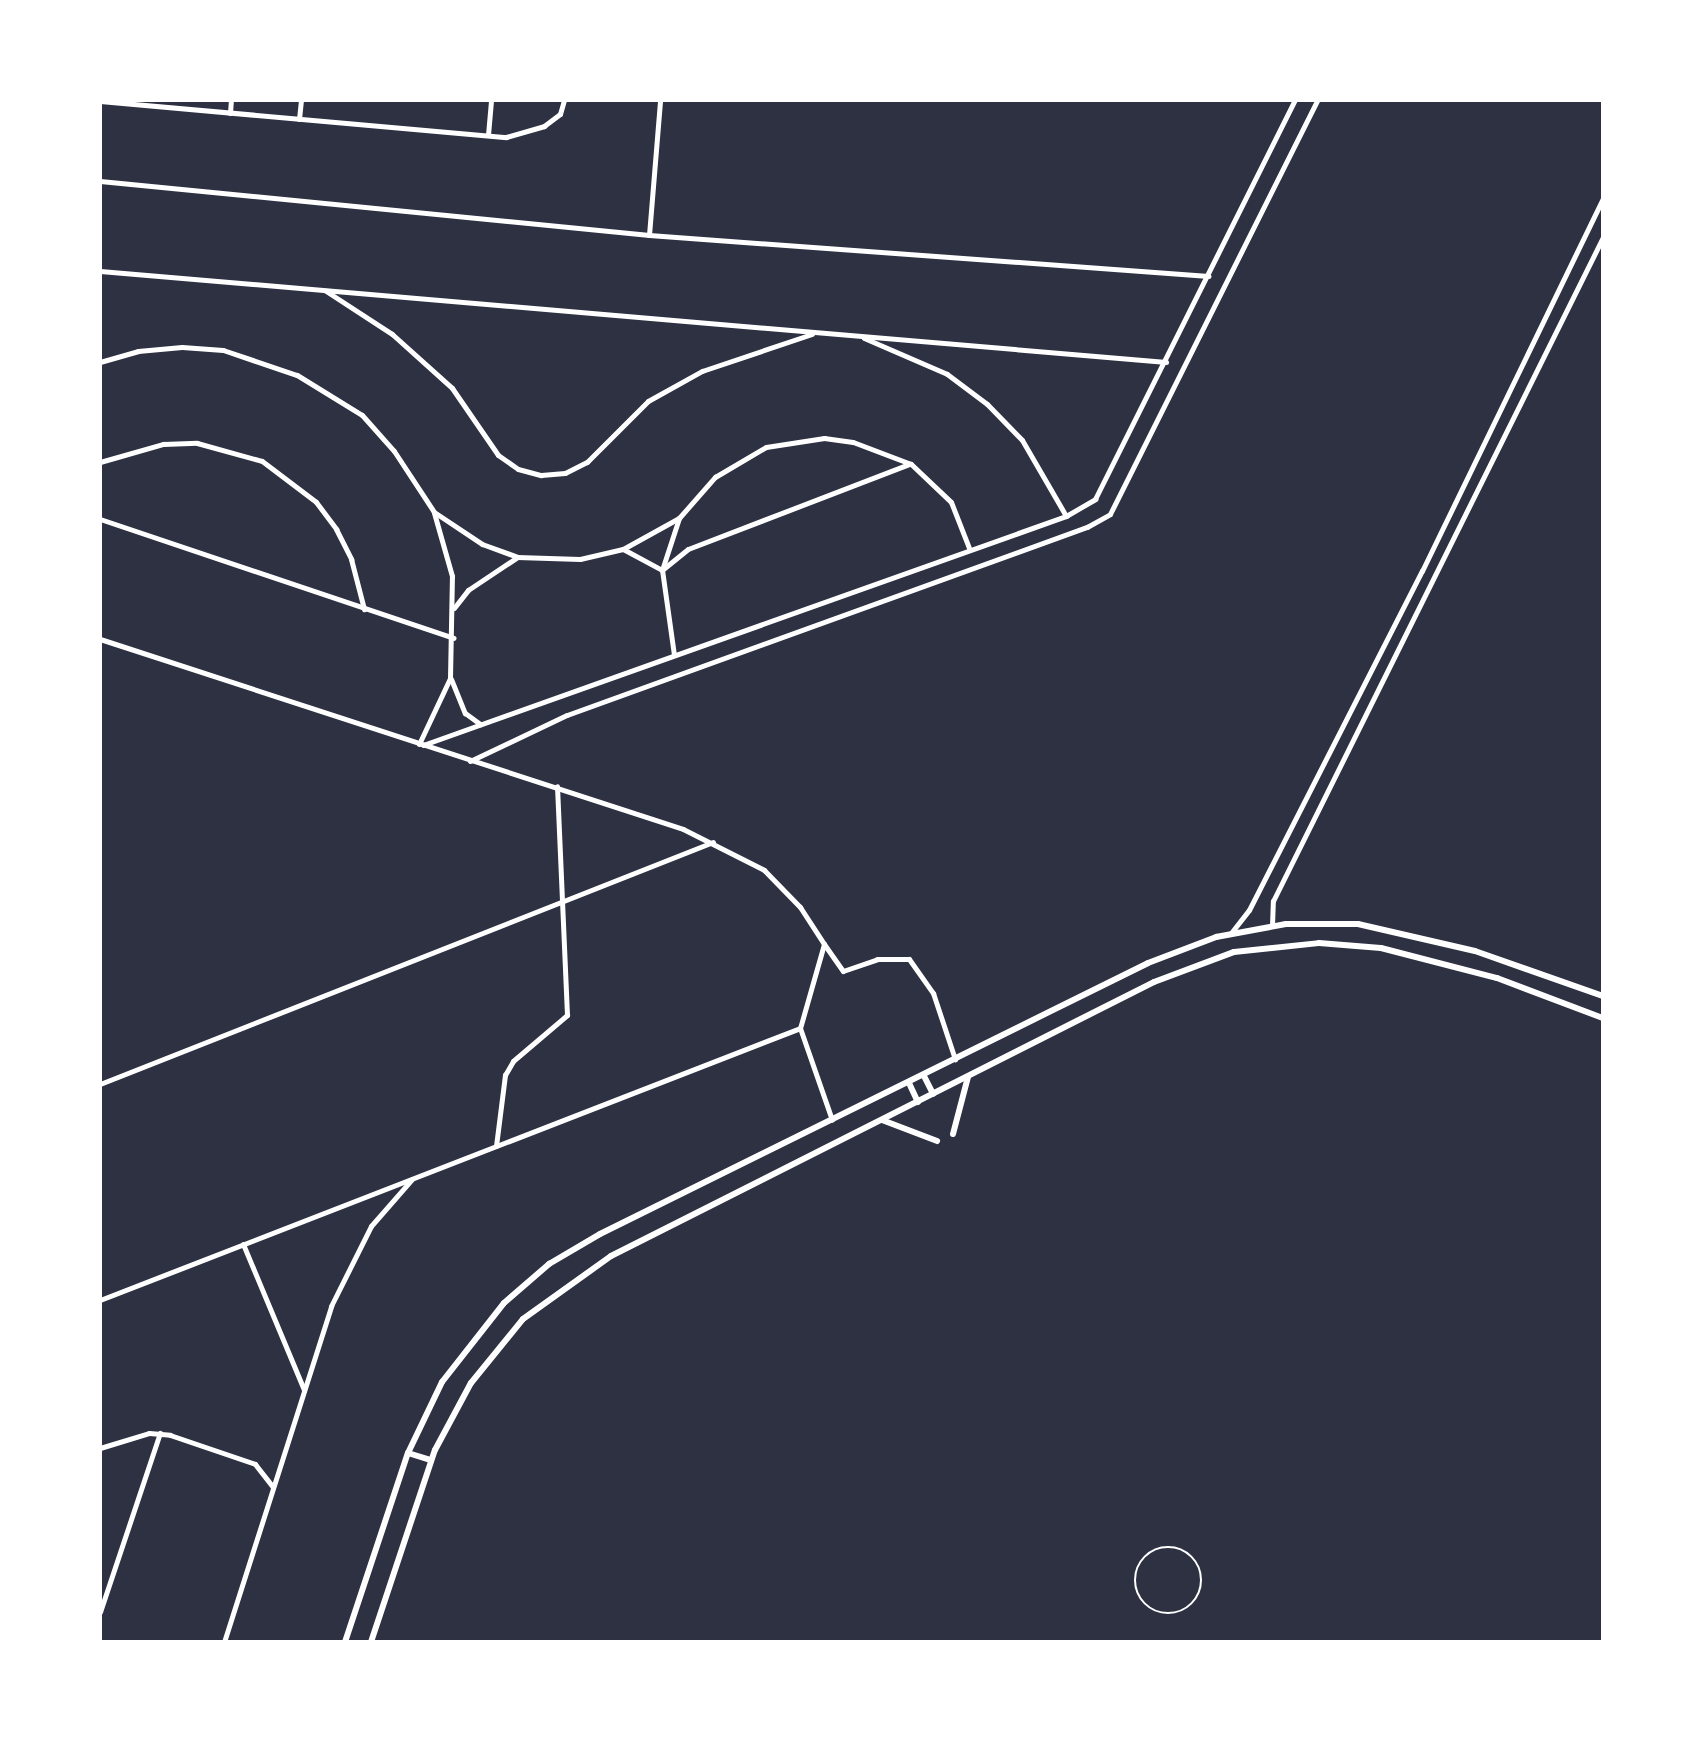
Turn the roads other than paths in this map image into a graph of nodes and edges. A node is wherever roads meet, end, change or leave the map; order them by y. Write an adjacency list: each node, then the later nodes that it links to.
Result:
1 (231, 100): 9 (street)
2 (301, 100): 10 (street)
3 (491, 100): 11 (street)
4 (564, 100): 11 (street)
5 (660, 100): 14 (street)
6 (1295, 100): 17 (street)
7 (1317, 100): 41 (street)
8 (100, 101): 9 (street)
9 (230, 113): 10 (street)
10 (299, 119): 11 (street)
11 (488, 135)
12 (100, 181): 14 (street)
13 (1603, 199): 46 (street)
14 (649, 235): 17 (street)
15 (1603, 237): 45 (street)
16 (100, 271): 18 (street)
17 (1209, 276): 22 (street)
18 (325, 290): 19 (street); 19 (street)
19 (817, 332): 20 (street)
20 (855, 336): 22 (street); 26 (street)
21 (100, 362): 25 (street)
22 (1166, 362): 26 (street)
23 (100, 462): 34 (street)
24 (911, 464): 27 (street); 29 (street); 32 (street)
25 (434, 512): 31 (street); 33 (street)
26 (1066, 516): 29 (street)
27 (679, 518): 30 (street); 32 (street)
28 (100, 519): 34 (street)
29 (969, 548): 37 (street)
30 (623, 549): 31 (street); 32 (street)
31 (517, 557): 33 (street)
32 (662, 570): 37 (street)
33 (454, 608): 35 (street)
34 (364, 610): 35 (street)
35 (453, 638): 38 (street)
36 (100, 639): 40 (street)
37 (674, 655): 39 (street)
38 (450, 678): 39 (street); 40 (street)
39 (480, 724): 40 (street)
40 (421, 745): 41 (street)
41 (470, 761): 42 (street)
42 (557, 786): 43 (street); 44 (street)
43 (713, 842): 44 (street); 47 (street)
44 (559, 902): 57 (street); 64 (street)
45 (1272, 926): 46 (street); 48 (street)
46 (1231, 933): 53 (street)
47 (824, 944): 52 (street); 53 (street)
48 (1486, 955): 49 (street); 50 (street)
49 (1479, 973): 51 (street); 55 (street)
50 (1603, 996)
51 (1603, 1018)
52 (800, 1028): 61 (street); 64 (street)
53 (956, 1060): 54 (street)
54 (924, 1076): 56 (street); 58 (street)
55 (968, 1077): 58 (street); 62 (street)
56 (909, 1083): 59 (street); 61 (street)
57 (100, 1084)
58 (933, 1094): 59 (street)
59 (918, 1102): 60 (street)
60 (882, 1120): 63 (street); 72 (street)
61 (832, 1121): 71 (street)
62 (953, 1134)
63 (937, 1141)
64 (496, 1146): 65 (street)
65 (413, 1178): 66 (street); 68 (street)
66 (243, 1244): 67 (street); 68 (street)
67 (100, 1300)
68 (304, 1390): 73 (street)
69 (160, 1433): 70 (street); 73 (street); 74 (street)
70 (100, 1448)
71 (408, 1453): 72 (street); 78 (street)
72 (431, 1460): 79 (street)
73 (273, 1487): 77 (street)
74 (102, 1600): 76 (street)
75 (1156, 1611): 75 (lane)
76 (100, 1612)
77 (224, 1642)
78 (345, 1642)
79 (371, 1642)

